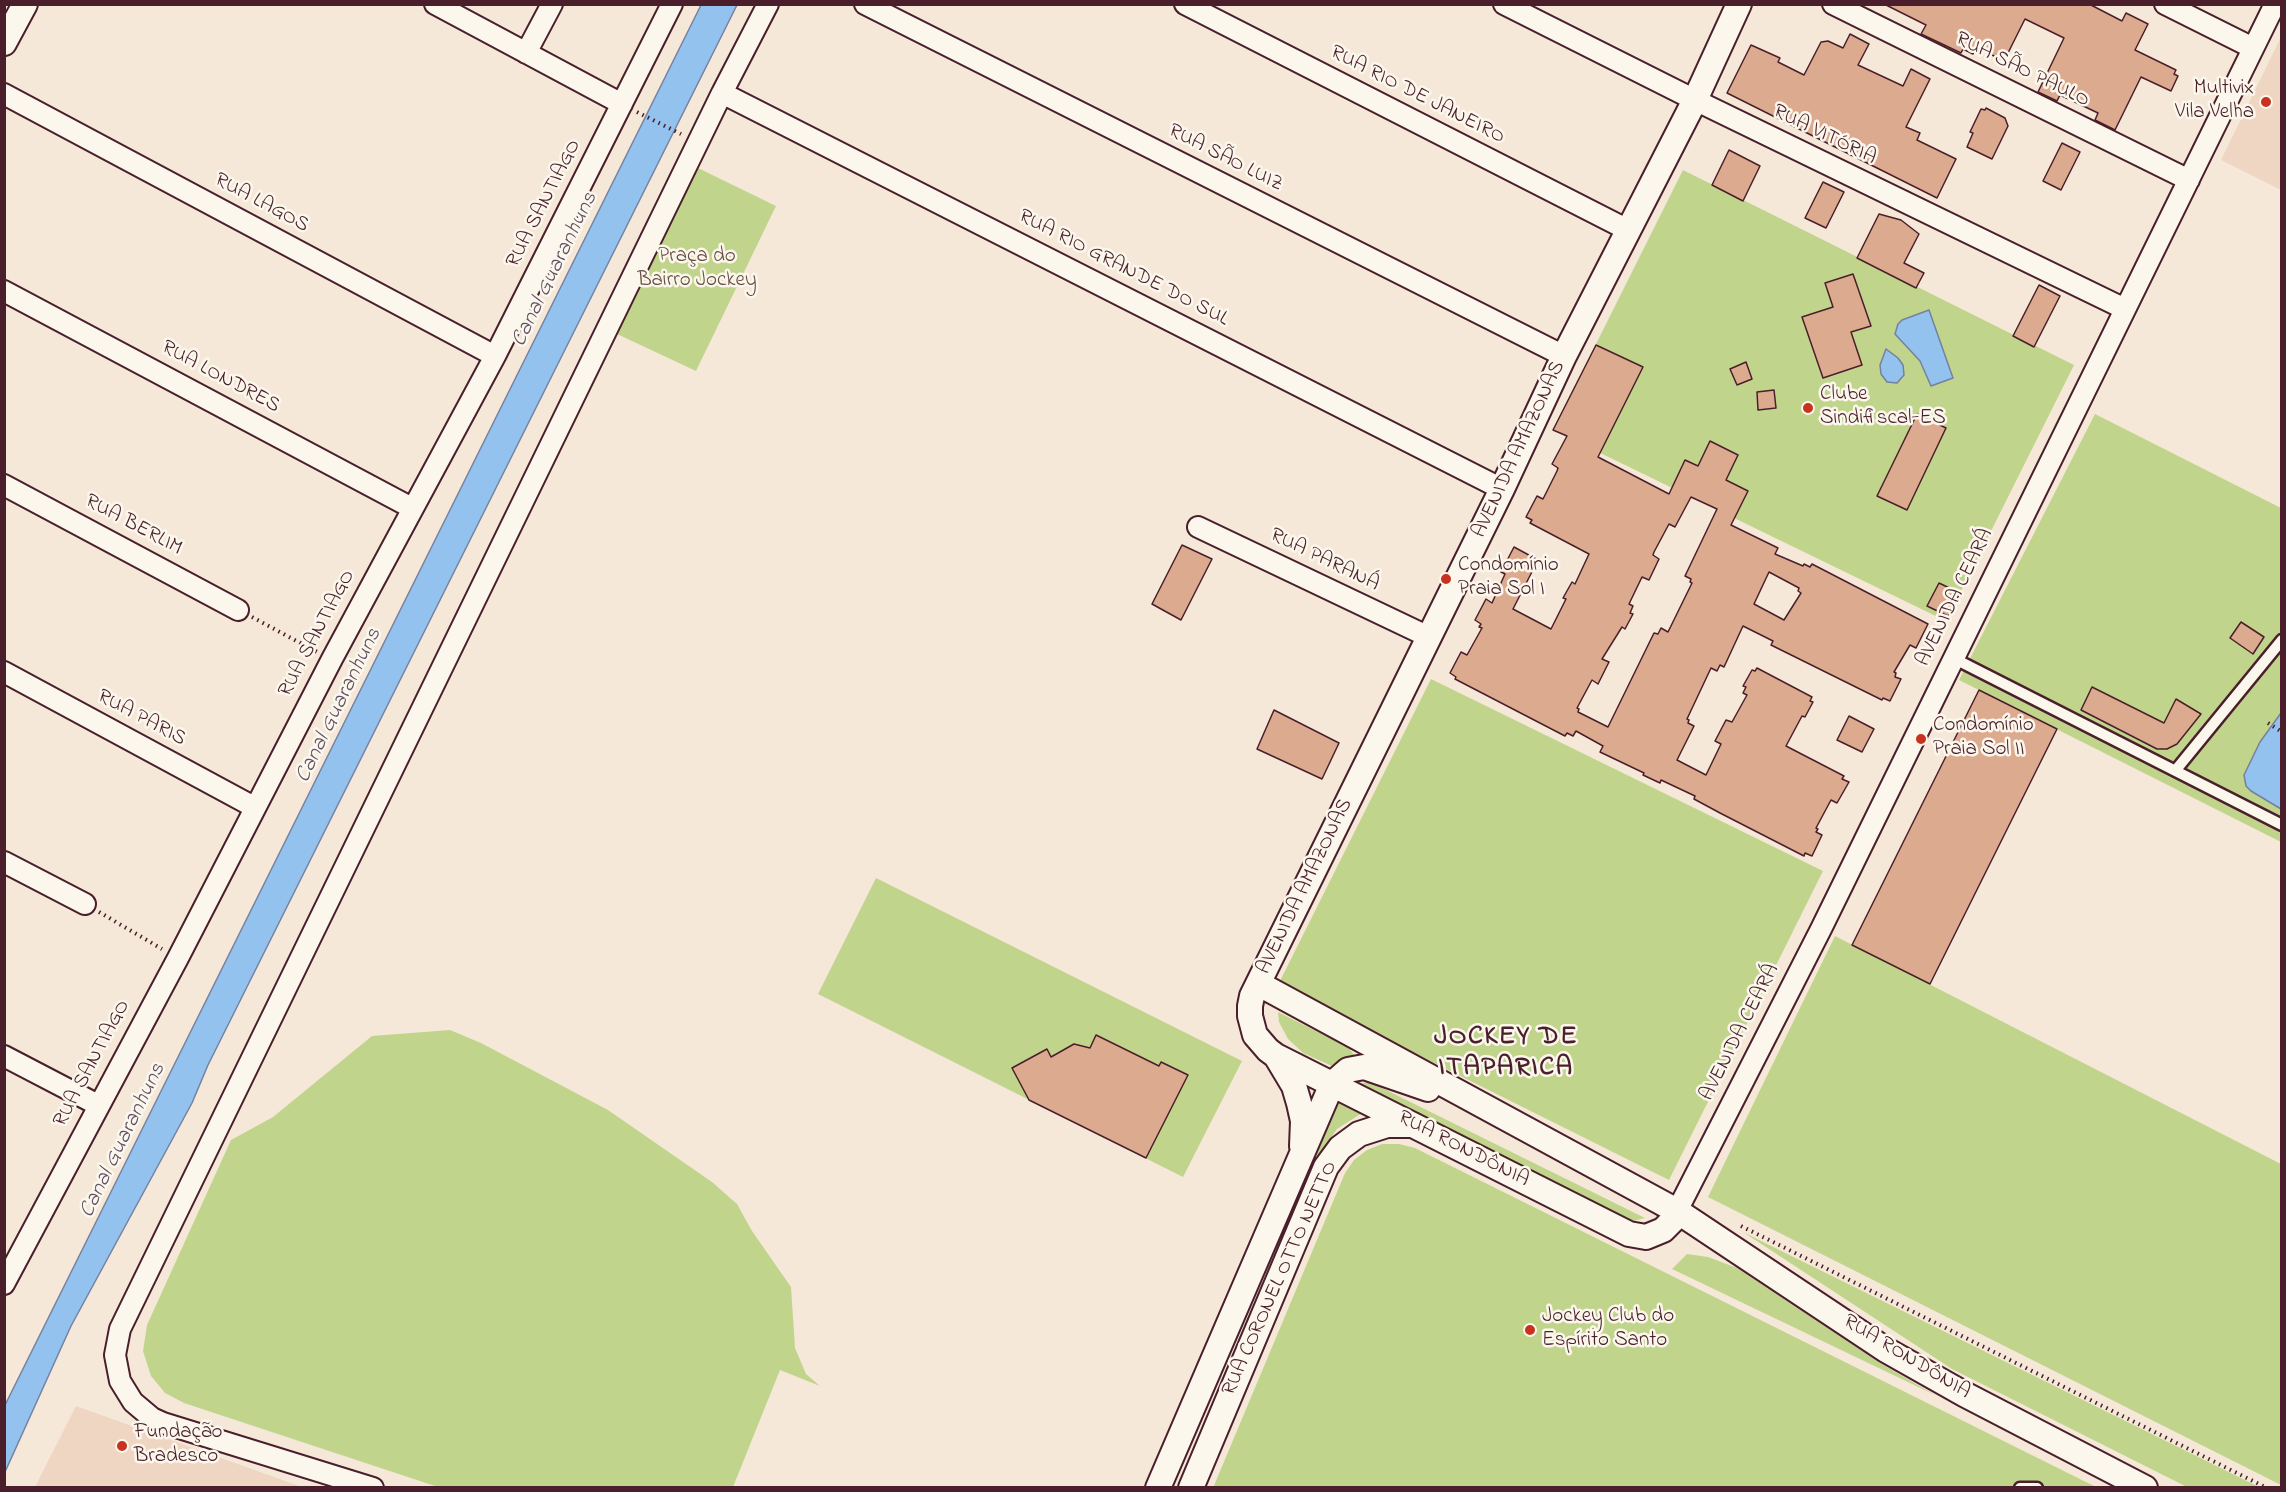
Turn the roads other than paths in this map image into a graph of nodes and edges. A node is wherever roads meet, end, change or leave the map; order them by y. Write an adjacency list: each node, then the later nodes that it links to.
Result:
1 (25, 4): 13 (street)
2 (435, 4): 15 (street)
3 (552, 4): 15 (street)
4 (672, 4): 19 (street, RUA SANTIAGO)
5 (768, 4): 16 (street)
6 (864, 4): 25 (street, RUA SÃO LUIZ)
7 (1185, 4): 21 (street, RUA RIO DE JANEIRO)
8 (1504, 4): 18 (street, RUA VITÓRIA)
9 (1739, 4): 18 (street, AVENIDA AMAZONAS)
10 (1833, 4): 20 (street, RUA SÃO PAULO)
11 (2165, 4): 14 (street)
12 (2275, 4): 14 (street, AVENIDA CEARÁ)
13 (4, 43)
14 (2253, 48): 20 (street, AVENIDA CEARÁ)
15 (526, 54): 19 (street)
16 (722, 93): 27 (street, RUA RIO GRANDE DO SUL); 50 (street)
17 (4, 94): 24 (street, RUA LAGOS)
18 (1695, 100): 21 (street, AVENIDA AMAZONAS); 23 (street, RUA VITÓRIA)
19 (627, 107): 24 (street, RUA SANTIAGO)
20 (2189, 180): 23 (street, AVENIDA CEARÁ)
21 (1628, 230): 25 (street, AVENIDA AMAZONAS)
22 (4, 291): 28 (street, RUA LONDRES)
23 (2125, 309): 33 (street, AVENIDA CEARÁ)
24 (495, 356): 28 (street, RUA SANTIAGO)
25 (1564, 356): 27 (street, AVENIDA AMAZONAS)
26 (4, 485): 30 (street, RUA BERLIM)
27 (1502, 489): 31 (street, AVENIDA AMAZONAS)
28 (412, 508): 36 (street, RUA SANTIAGO)
29 (1198, 527): 31 (street, RUA PARANÁ)
30 (238, 610)
31 (1429, 637): 40 (street, AVENIDA AMAZONAS)
32 (2282, 640): 35 (lane)
33 (1953, 658): 35 (lane); 48 (street, AVENIDA CEARÁ)
34 (4, 672): 36 (street, RUA PARIS)
35 (2175, 771): 37 (lane)
36 (254, 807): 44 (street, RUA SANTIAGO)
37 (2282, 825)
38 (4, 862): 39 (street)
39 (85, 904)
40 (1259, 984): 42 (street, AVENIDA AMAZONAS); 45 (street, RUA RONDÔNIA)
41 (4, 1056): 44 (street)
42 (1276, 1056): 43 (street, RUA RONDÔNIA); 47 (street)
43 (1332, 1084): 45 (street); 46 (street, RUA RONDÔNIA); 47 (street, RUA CORONEL OTTO NETTO)
44 (98, 1105): 49 (street, RUA SANTIAGO)
45 (1509, 1120): 48 (street, RUA RONDÔNIA)
46 (1416, 1126): 48 (street, RUA RONDÔNIA); 52 (street, RUA CORONEL OTTO NETTO)
47 (1301, 1156): 51 (street, RUA CORONEL OTTO NETTO)
48 (1677, 1211): 55 (street, RUA RONDÔNIA)
49 (4, 1284)
50 (373, 1488)
51 (1158, 1488)
52 (1191, 1488)
53 (2020, 1488): 54 (lane)
54 (2037, 1488)
55 (2145, 1488)

